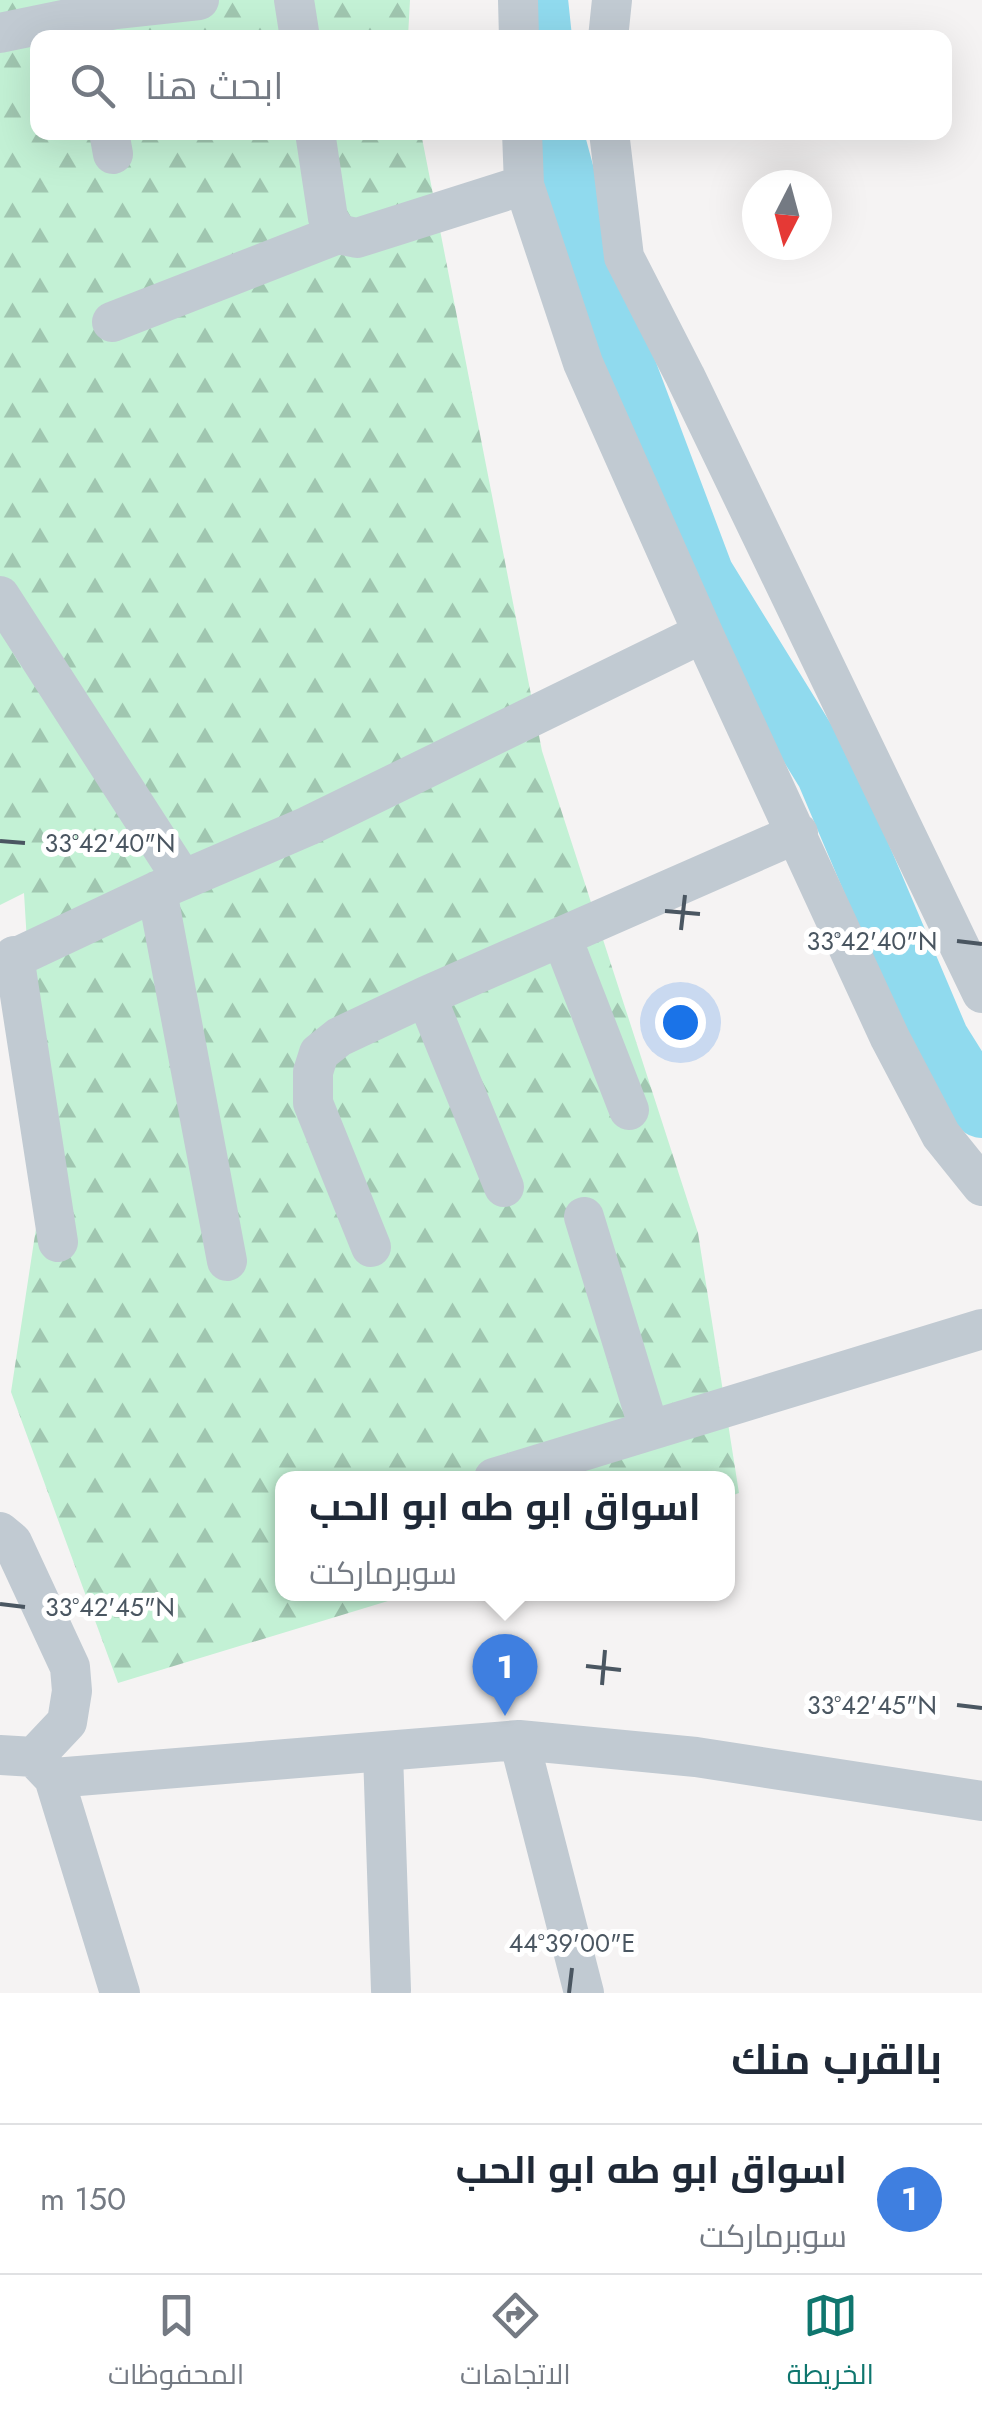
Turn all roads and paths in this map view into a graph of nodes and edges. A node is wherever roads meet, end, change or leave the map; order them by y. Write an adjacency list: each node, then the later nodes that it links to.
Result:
1 (199, 0): 5 (street)
2 (294, 0): 6 (street)
3 (518, 0): 7 (street)
4 (612, 0): 8 (street)
5 (86, 18): 9 (street)
6 (299, 30)
7 (519, 30)
8 (609, 30)
9 (0, 33)
10 (316, 140): 14 (street)
11 (522, 140): 13 (street)
12 (609, 140): 22 (street)
13 (524, 185): 14 (street); 17 (street)
14 (338, 234): 15 (street)
15 (112, 322)
16 (0, 596): 19 (street)
17 (703, 634): 18 (street); 19 (street)
18 (798, 833): 20 (street); 25 (street)
19 (170, 885): 21 (street); 30 (street)
20 (562, 938): 23 (street); 24 (street)
21 (7, 960): 28 (street)
22 (981, 988)
23 (426, 996): 26 (street); 29 (street)
24 (629, 1110)
25 (982, 1186)
26 (504, 1187)
27 (584, 1217): 32 (street)
28 (58, 1242)
29 (372, 1247)
30 (226, 1262)
31 (982, 1329): 32 (street)
32 (649, 1428): 33 (street)
33 (516, 1471)
34 (0, 1532): 37 (street)
35 (518, 1740): 36 (street); 38 (street); 41 (street)
36 (383, 1752): 37 (street); 39 (street)
37 (29, 1763): 40 (street)
38 (982, 1801)
39 (391, 1990)
40 (120, 1993)
41 (584, 1993)

